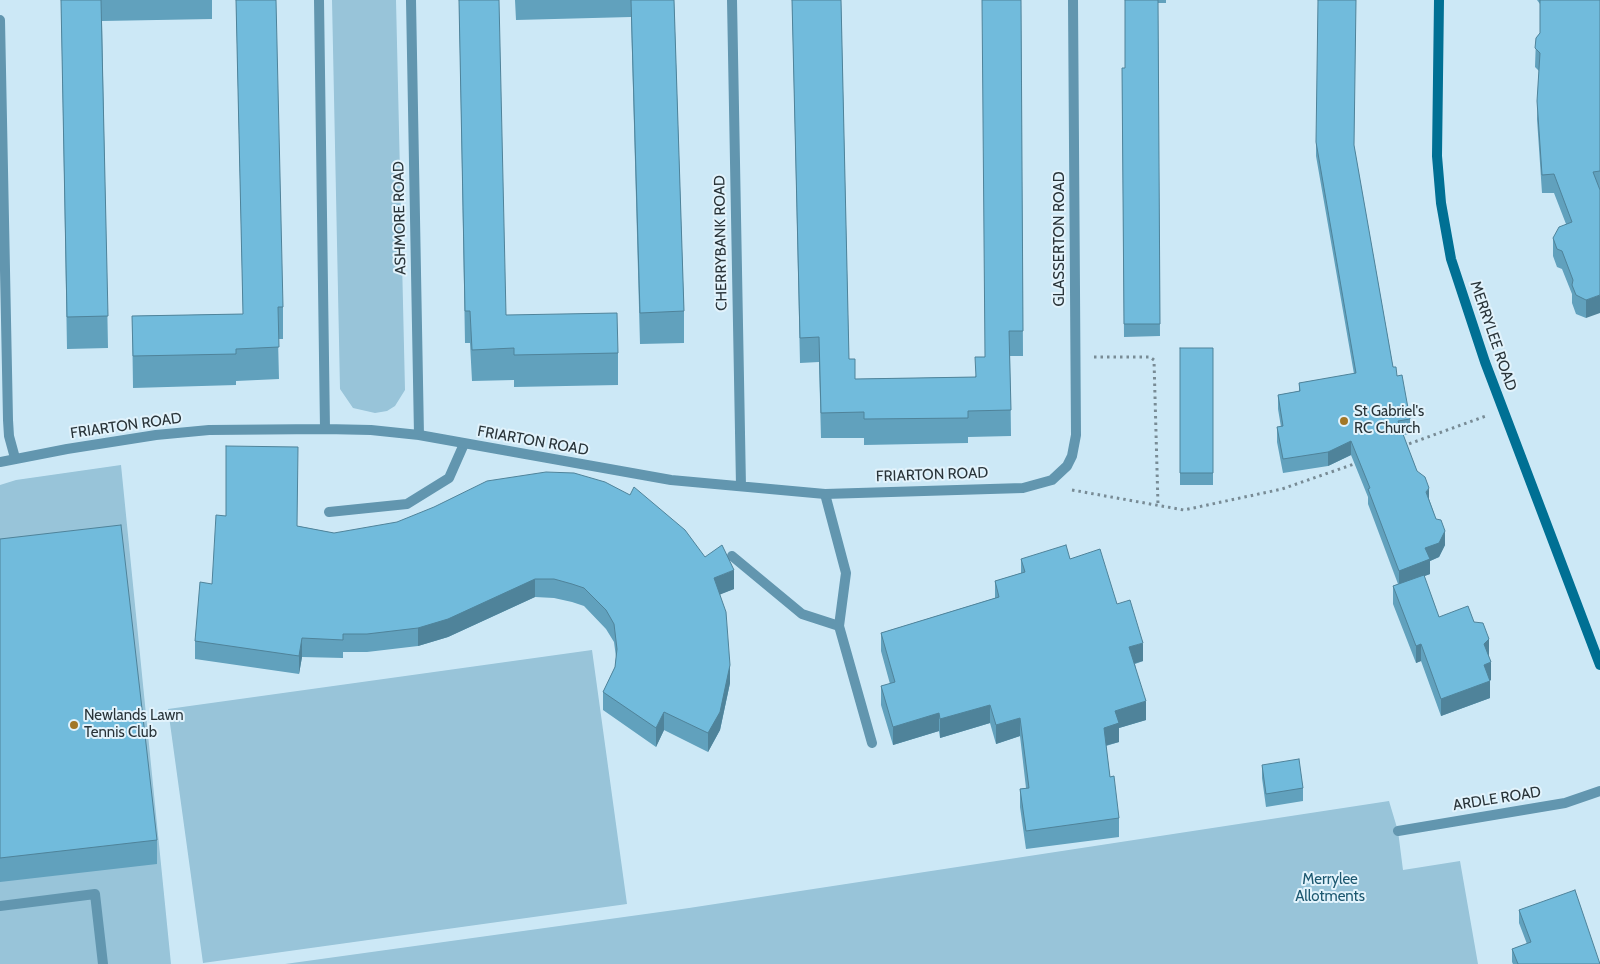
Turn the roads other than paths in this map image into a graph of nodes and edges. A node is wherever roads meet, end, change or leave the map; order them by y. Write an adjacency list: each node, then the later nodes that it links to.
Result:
1 (319, 0): 7 (street)
2 (411, 0): 8 (street, ASHMORE ROAD)
3 (732, 0): 13 (street, CHERRYBANK ROAD)
4 (1074, 0): 12 (street, GLASSERTON ROAD)
5 (1439, 0): 18 (main road, MERRYLEE ROAD)
6 (0, 20): 10 (street)
7 (325, 429): 8 (street, FRIARTON ROAD); 10 (street, FRIARTON ROAD)
8 (419, 436): 9 (street, FRIARTON ROAD)
9 (464, 444): 13 (street, FRIARTON ROAD); 15 (street)
10 (15, 458): 11 (street, FRIARTON ROAD)
11 (0, 462)
12 (1059, 473): 14 (street, FRIARTON ROAD)
13 (741, 486): 14 (street, FRIARTON ROAD)
14 (825, 494): 17 (street)
15 (329, 512)
16 (732, 556): 17 (street)
17 (839, 626): 19 (street)
18 (1600, 665)
19 (872, 744)
20 (1600, 791): 21 (street, ARDLE ROAD)
21 (1398, 831)
22 (0, 906): 23 (street)
23 (103, 964)

